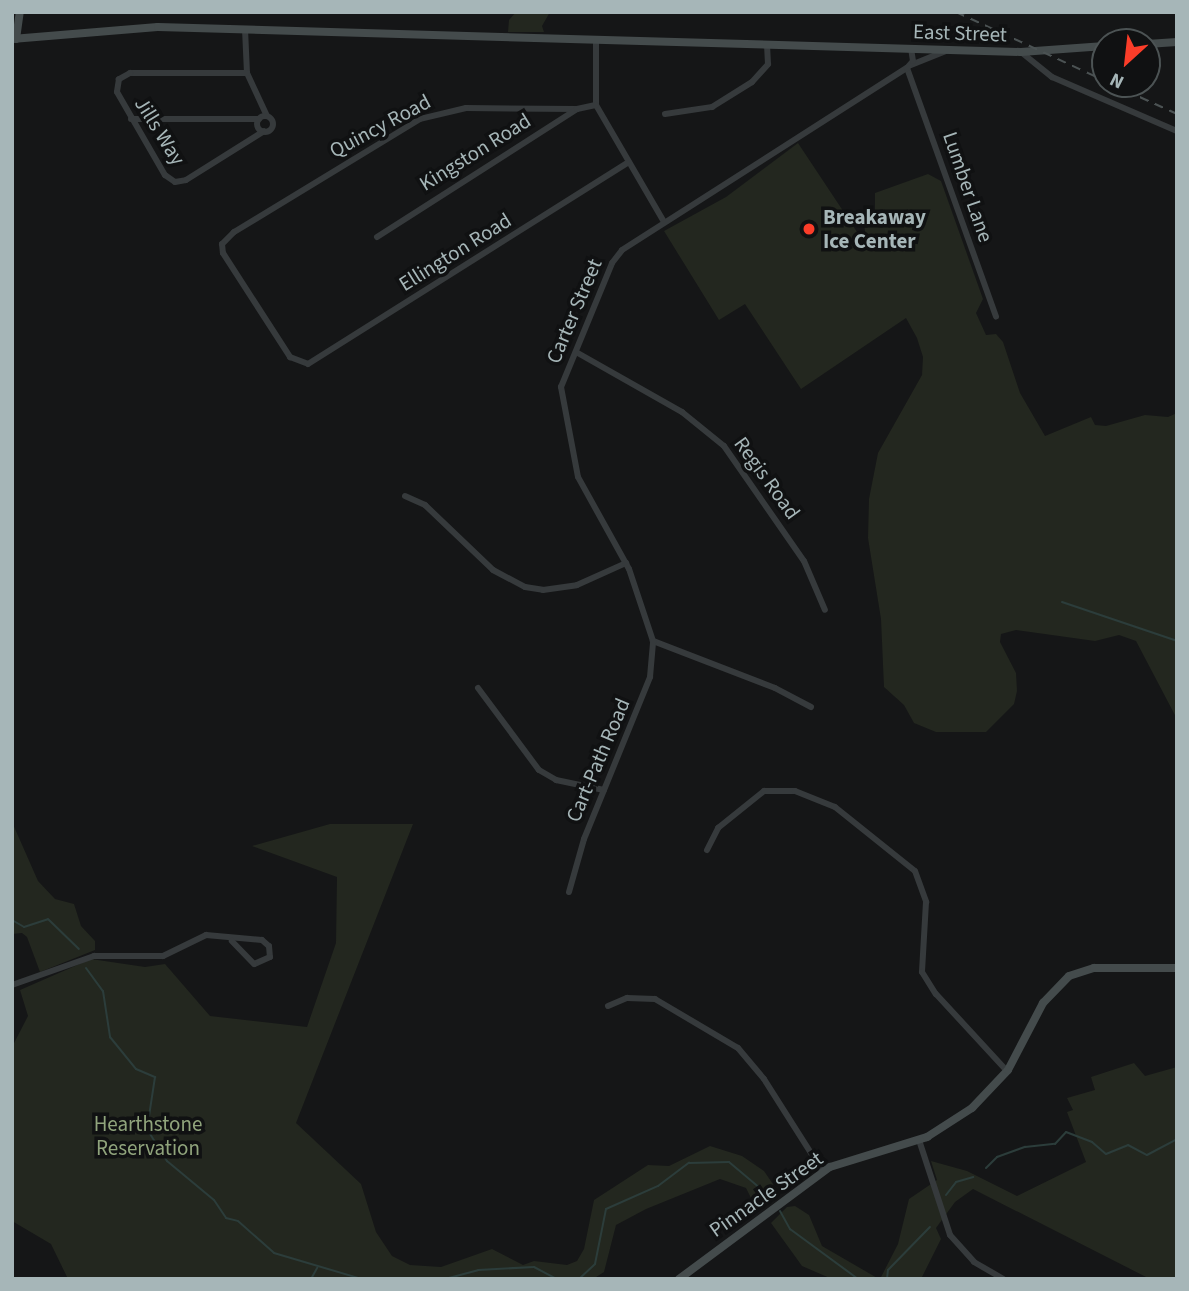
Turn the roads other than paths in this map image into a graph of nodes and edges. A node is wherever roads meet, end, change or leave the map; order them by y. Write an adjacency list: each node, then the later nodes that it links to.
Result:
1 (20, 12): 3 (main road)
2 (245, 29): 3 (main road, East Street); 4 (main road, East Street); 11 (street)
3 (14, 39)
4 (596, 40): 5 (main road, East Street); 12 (street)
5 (767, 44): 7 (main road, East Street); 14 (street)
6 (1091, 47): 9 (main road, East Street)
7 (911, 48): 8 (main road, East Street); 10 (street)
8 (949, 50): 9 (main road, East Street); 10 (street, Carter Street)
9 (1021, 52): 19 (street)
10 (909, 66): 21 (street, Carter Street); 23 (street, Lumber Lane)
11 (247, 73): 15 (street); 16 (street, Jills Way)
12 (596, 105): 13 (street, Kingston Road); 20 (street)
13 (577, 109): 22 (street, Kingston Road); 25 (street, Quincy Road)
14 (665, 114)
15 (267, 116): 17 (street); 18 (street)
16 (131, 119): 17 (street); 18 (street, Jills Way)
17 (259, 119): 18 (street)
18 (264, 131)
19 (1177, 131)
20 (627, 163): 21 (street); 25 (street, Ellington Road)
21 (664, 222): 24 (street, Carter Street)
22 (377, 237)
23 (996, 317)
24 (576, 352): 27 (street, Carter Street); 28 (street, Regis Road)
25 (299, 364)
26 (405, 496): 27 (street)
27 (626, 563): 29 (street, Carter Street)
28 (825, 610)
29 (653, 641): 31 (street); 32 (street, Cart-Path Road)
30 (478, 688): 32 (street)
31 (811, 707)
32 (604, 790): 34 (street, Cart-Path Road)
33 (707, 850): 39 (street)
34 (569, 892)
35 (232, 941): 35 (street); 37 (street)
36 (1177, 968): 39 (main road, Pinnacle Street)
37 (12, 985)
38 (608, 1006): 41 (street)
39 (1007, 1070): 40 (main road, Pinnacle Street)
40 (919, 1140): 41 (main road, Pinnacle Street); 43 (street)
41 (822, 1172): 42 (main road, Pinnacle Street)
42 (680, 1279)
43 (1004, 1279)

